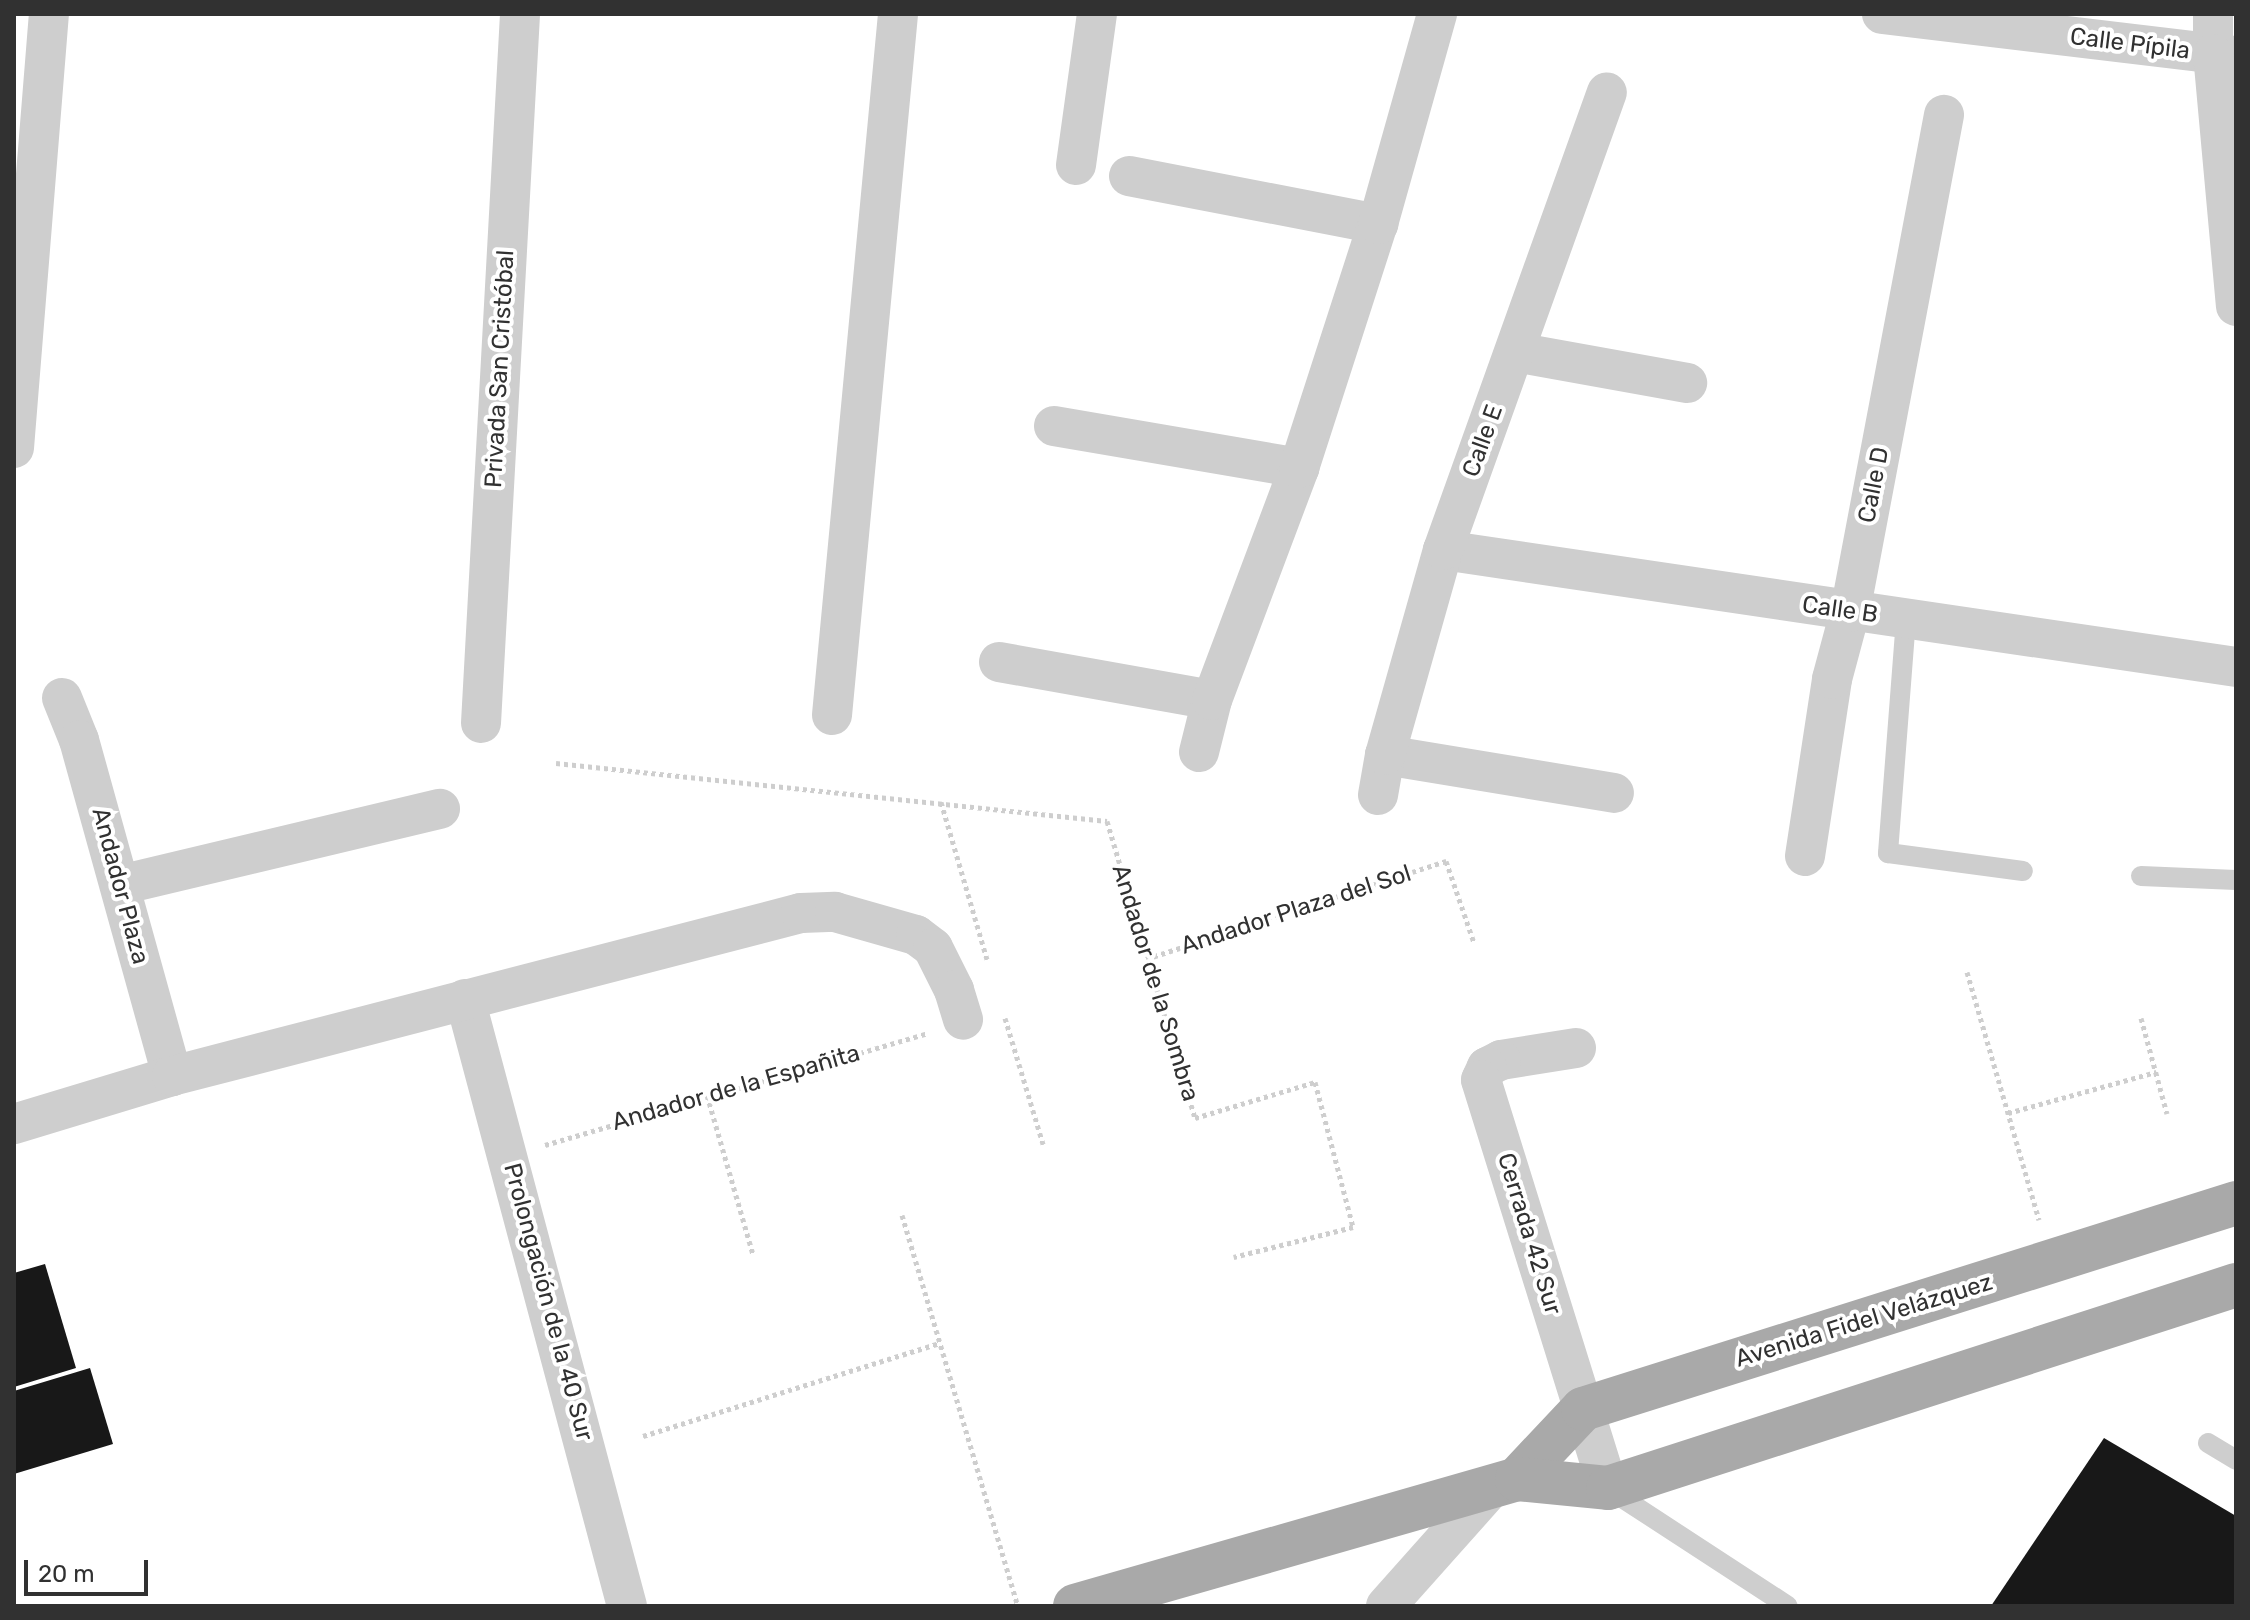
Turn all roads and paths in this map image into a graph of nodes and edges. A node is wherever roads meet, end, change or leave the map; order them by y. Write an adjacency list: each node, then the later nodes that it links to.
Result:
1 (49, 14): 19 (street)
2 (520, 14): 29 (street, Privada San Cristóbal)
3 (898, 14): 28 (street)
4 (1097, 14): 12 (street)
5 (1437, 14): 14 (street)
6 (1882, 14): 8 (street, Calle Pípila)
7 (2213, 14): 9 (street)
8 (1983, 20): 9 (street, Calle Pípila)
9 (2224, 55): 15 (street)
10 (1607, 93): 16 (street, Calle E)
11 (1944, 115): 22 (street, Calle D)
12 (1076, 165)
13 (1129, 176): 14 (street)
14 (1378, 224): 20 (street)
15 (2236, 306)
16 (1515, 352): 17 (street); 21 (street, Calle E)
17 (1687, 383)
18 (1054, 426): 20 (street)
19 (14, 448)
20 (1299, 468): 27 (street)
21 (1443, 550): 22 (street, Calle B); 31 (street, Calle E)
22 (1850, 612): 23 (street, Calle B); 36 (street, Calle D)
23 (1906, 619): 25 (street, Calle B); 37 (lane)
24 (999, 662): 27 (street)
25 (2236, 667)
26 (62, 698): 40 (street, Andador Plaza)
27 (1212, 700): 30 (street)
28 (832, 715)
29 (481, 723)
30 (1199, 752)
31 (1385, 755): 33 (street); 34 (street, Calle E)
32 (556, 763): 42 (path, Andador de la Sombra)
33 (1614, 793)
34 (1378, 795)
35 (440, 809): 40 (street)
36 (1805, 856)
37 (2023, 871)
38 (2141, 876): 39 (lane)
39 (2236, 880)
40 (120, 885): 49 (street, Andador Plaza)
41 (1474, 943): 42 (path, Andador Plaza del Sol)
42 (1146, 959): 58 (path, Andador de la Sombra)
43 (1967, 972): 51 (path)
44 (465, 999): 46 (street); 49 (street); 54 (street, Prolongación de la 40 Sur)
45 (2141, 1018): 48 (path)
46 (963, 1020): 50 (path, Andador de la Españita)
47 (1576, 1048): 62 (street, Cerrada 42 Sur)
48 (2156, 1072): 51 (path); 52 (path)
49 (172, 1076): 53 (street)
50 (707, 1095): 54 (path, Andador de la Españita); 57 (path)
51 (2008, 1113): 59 (path)
52 (2167, 1114)
53 (14, 1124)
54 (509, 1156): 68 (street, Prolongación de la 40 Sur)
55 (2236, 1203): 59 (main road, Avenida Fidel Velázquez)
56 (902, 1215): 61 (path)
57 (753, 1254)
58 (1234, 1257)
59 (2052, 1263): 62 (main road, Avenida Fidel Velázquez)
60 (2236, 1285): 67 (main road)
61 (940, 1343): 63 (path); 69 (path)
62 (1583, 1409): 66 (main road, Avenida Fidel Velázquez); 67 (street, Cerrada 42 Sur)
63 (643, 1436)
64 (2208, 1443): 65 (lane)
65 (2236, 1460)
66 (1504, 1484): 67 (main road); 70 (main road); 71 (street)
67 (1608, 1488): 72 (lane)
68 (627, 1606)
69 (1018, 1606)
70 (1075, 1606)
71 (1386, 1606)
72 (1788, 1606)

